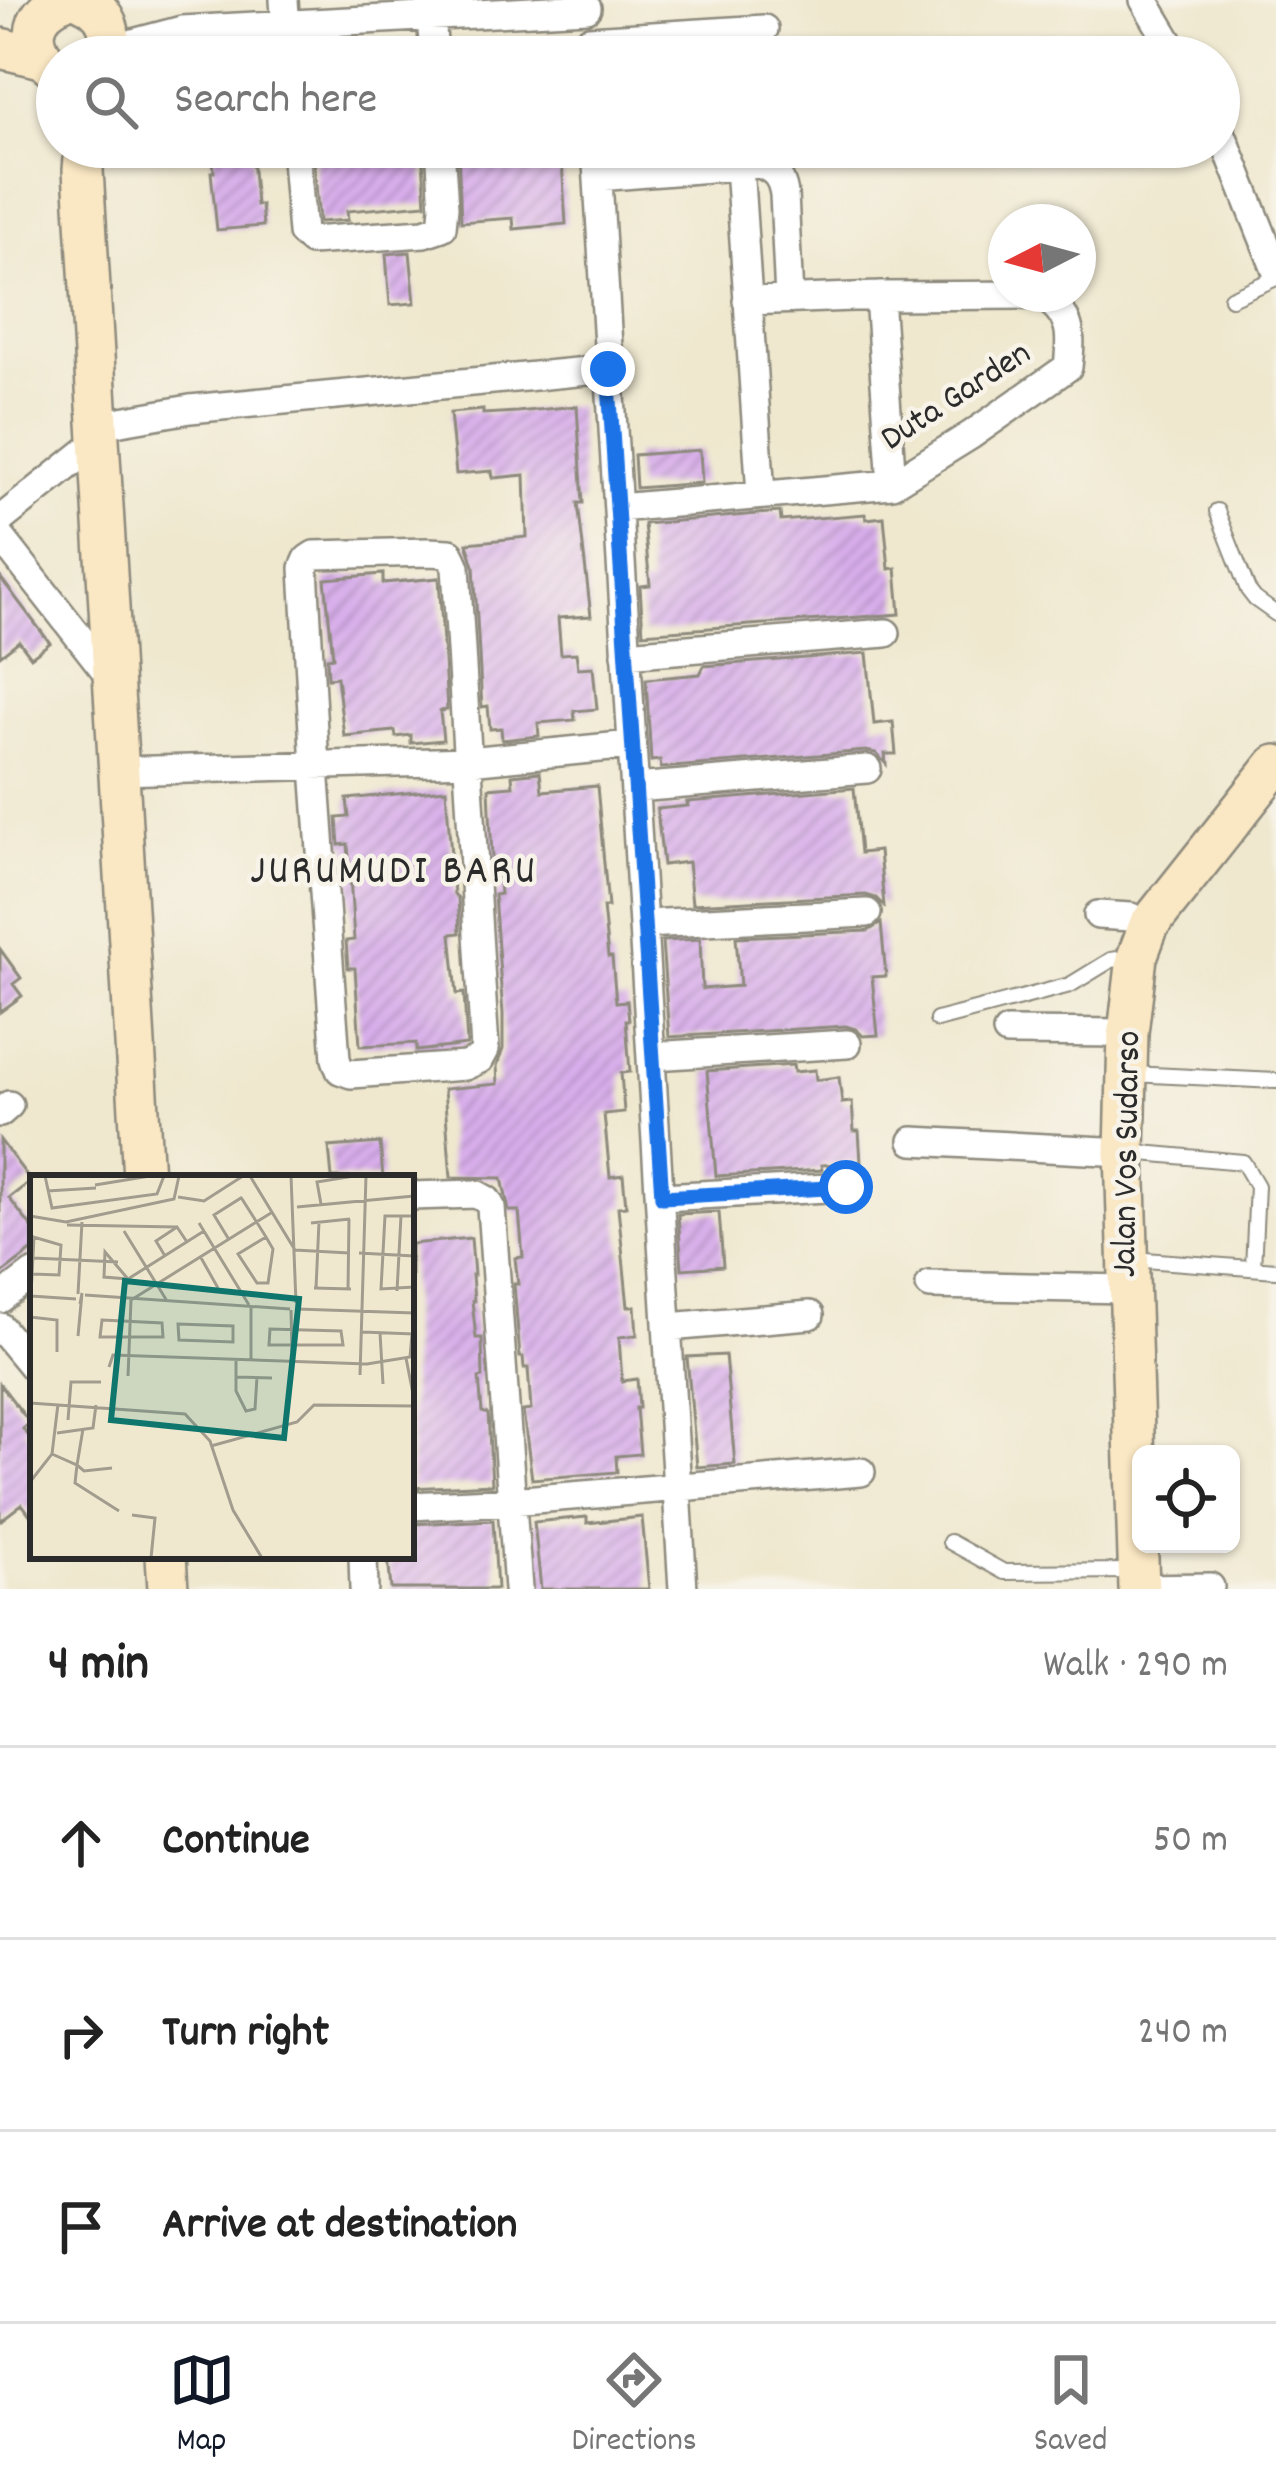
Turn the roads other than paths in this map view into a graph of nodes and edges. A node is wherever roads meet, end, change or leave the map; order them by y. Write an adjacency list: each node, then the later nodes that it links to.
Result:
1 (1144, 0): 13 (street)
2 (587, 4): 4 (street); 11 (street)
3 (70, 5): 7 (street); 8 (street); 9 (street); 14 (street)
4 (430, 8): 5 (street)
5 (285, 12): 7 (street)
6 (764, 29): 12 (street)
7 (175, 30): 10 (street)
8 (0, 31)
9 (110, 36)
10 (156, 36)
11 (588, 36)
12 (703, 36)
13 (1165, 36)
14 (36, 45)
15 (0, 48): 16 (street)
16 (36, 63)
17 (83, 168): 32 (street)
18 (297, 168): 19 (street)
19 (441, 168)
20 (597, 168): 25 (street)
21 (713, 168): 25 (street)
22 (739, 168): 30 (street)
23 (769, 168): 28 (street)
24 (1235, 168): 26 (street)
25 (598, 177): 31 (street)
26 (1276, 274): 29 (lane)
27 (879, 296): 28 (street, Duta Garden); 33 (street); 33 (street, Duta Garden)
28 (788, 298): 30 (street, Duta Garden)
29 (1231, 298)
30 (747, 302): 34 (street)
31 (608, 369): 32 (street); 35 (street)
32 (98, 433): 37 (street); 42 (street)
33 (892, 484): 34 (street, Duta Garden)
34 (761, 495): 35 (street, Duta Garden)
35 (618, 508): 41 (street)
36 (1217, 511): 39 (lane)
37 (0, 520)
38 (0, 536): 42 (street)
39 (1276, 614)
40 (886, 633): 41 (street)
41 (626, 654): 43 (street)
42 (113, 681): 48 (street)
43 (631, 745): 44 (street); 49 (street)
44 (469, 761): 46 (street); 46 (street); 46 (street)
45 (1276, 766): 53 (street)
46 (315, 767): 48 (street)
47 (867, 769): 49 (street)
48 (119, 771): 63 (street)
49 (634, 788): 52 (street)
50 (867, 913): 52 (street)
51 (1098, 915): 53 (street)
52 (644, 924): 58 (street)
53 (1143, 941): 54 (lane); 56 (street, Jalan Vos Sudarso)
54 (937, 1020)
55 (1007, 1032): 56 (street)
56 (1128, 1034): 59 (street, Jalan Vos Sudarso)
57 (848, 1044): 58 (street)
58 (653, 1056): 66 (street)
59 (1127, 1074): 60 (lane); 62 (street, Jalan Vos Sudarso)
60 (1276, 1082)
61 (913, 1141): 62 (street)
62 (1125, 1151): 67 (lane); 69 (street, Jalan Vos Sudarso)
63 (143, 1175)
64 (846, 1187): 66 (street)
65 (414, 1196): 79 (street)
66 (662, 1197): 75 (street)
67 (1253, 1268): 68 (lane); 69 (lane)
68 (1276, 1270)
69 (1127, 1274): 71 (street); 84 (street, Jalan Vos Sudarso)
70 (30, 1276): 72 (street)
71 (930, 1285)
72 (0, 1299)
73 (810, 1315): 75 (street)
74 (0, 1327): 76 (street)
75 (669, 1327): 78 (street)
76 (30, 1363)
77 (861, 1472): 78 (street)
78 (677, 1486): 79 (street); 89 (street)
79 (511, 1501): 80 (street); 88 (street)
80 (414, 1506)
81 (950, 1542): 84 (lane)
82 (166, 1559): 86 (street)
83 (363, 1559): 87 (street)
84 (1138, 1582): 85 (street)
85 (1210, 1587)
86 (168, 1589)
87 (364, 1589)
88 (518, 1589)
89 (683, 1589)

